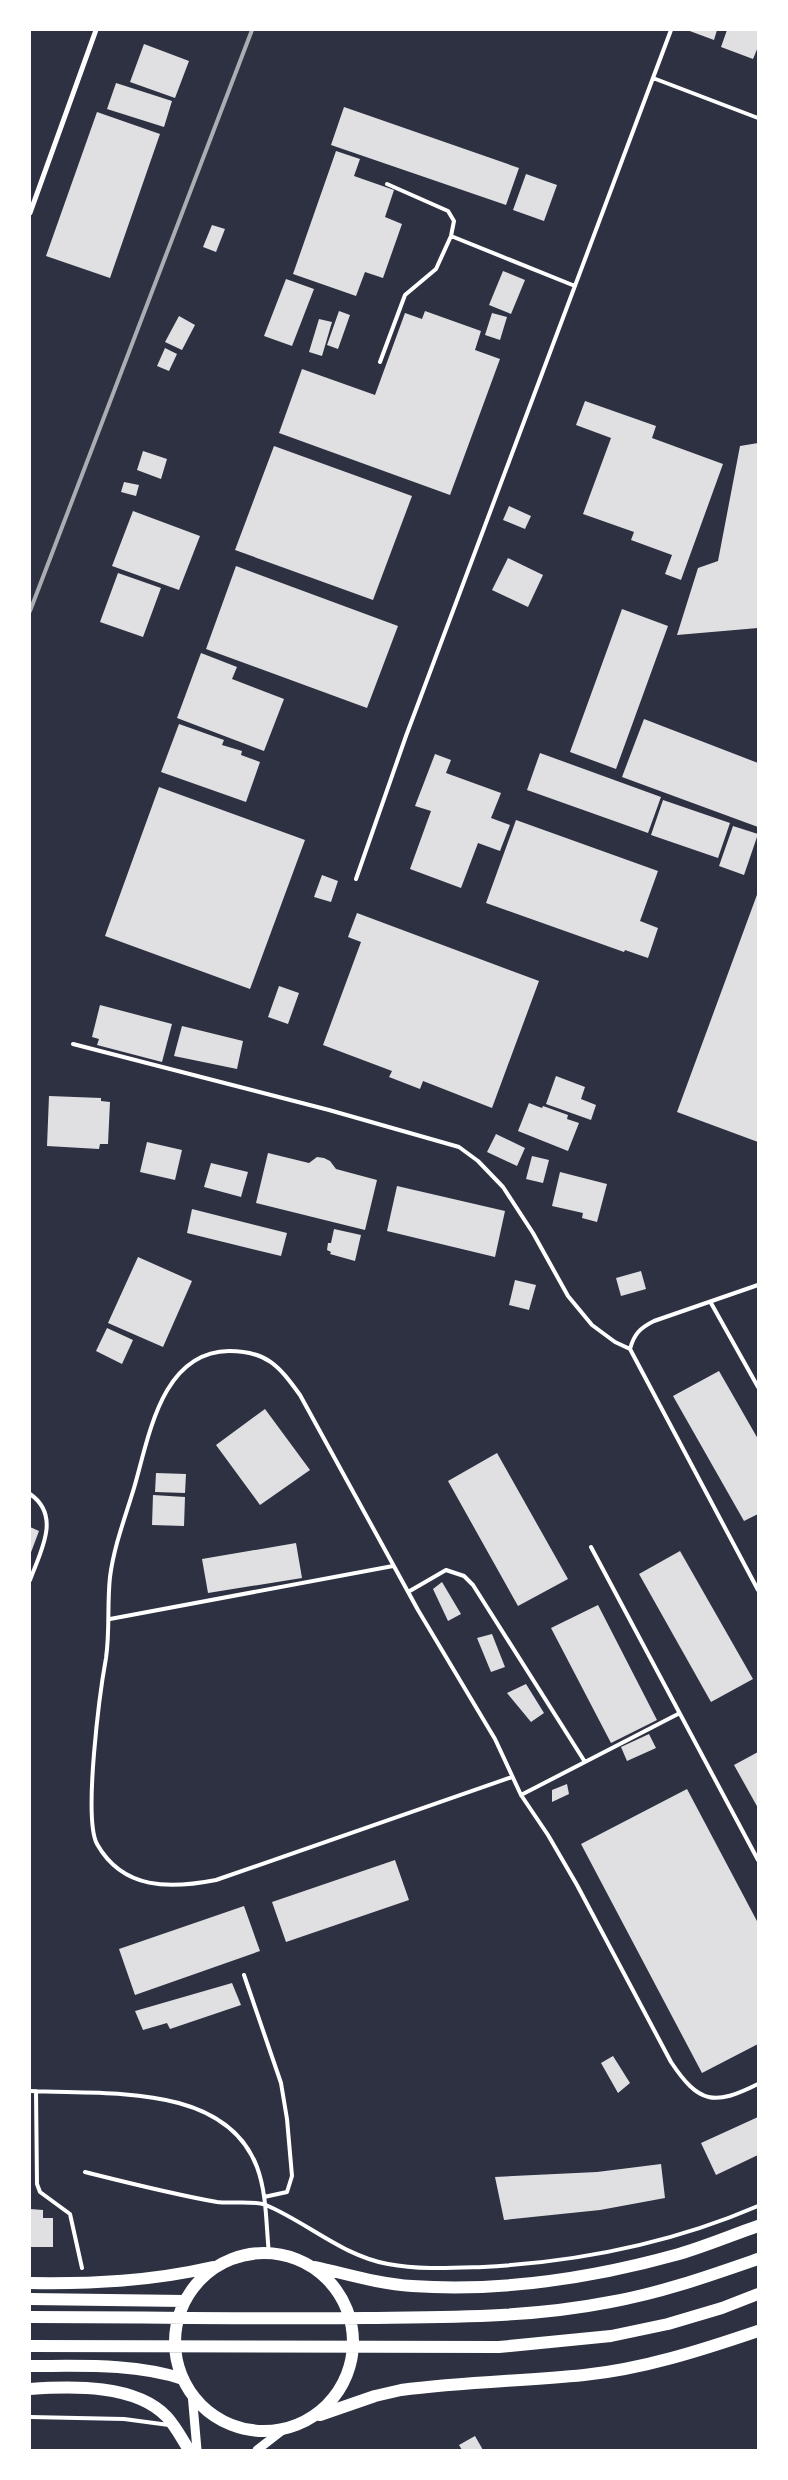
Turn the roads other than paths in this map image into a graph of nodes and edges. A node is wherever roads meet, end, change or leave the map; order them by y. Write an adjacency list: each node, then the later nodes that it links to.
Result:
1 (96, 30): 6 (street)
2 (671, 30): 3 (lane)
3 (653, 78): 4 (lane); 8 (lane)
4 (758, 118)
5 (387, 184): 7 (lane)
6 (30, 213)
7 (451, 236): 8 (lane); 9 (lane)
8 (575, 286): 10 (lane)
9 (380, 362)
10 (356, 879)
11 (73, 1044): 14 (lane)
12 (758, 1285): 13 (lane)
13 (712, 1302): 14 (lane); 15 (lane)
14 (630, 1349): 20 (lane)
15 (758, 1387)
16 (30, 1494): 19 (lane)
17 (591, 1547): 23 (lane)
18 (393, 1566): 21 (lane); 22 (lane); 22 (lane)
19 (30, 1580)
20 (758, 1590)
21 (408, 1592): 24 (lane); 25 (lane)
22 (110, 1619): 25 (lane)
23 (678, 1714): 24 (lane); 27 (lane)
24 (585, 1762): 26 (lane)
25 (512, 1777): 26 (lane)
26 (521, 1795): 29 (lane)
27 (758, 1860)
28 (244, 1975): 33 (lane)
29 (758, 2084)
30 (30, 2091): 31 (lane)
31 (36, 2091): 33 (lane); 41 (lane)
32 (85, 2172): 34 (lane)
33 (264, 2197): 34 (lane)
34 (264, 2204): 35 (lane); 37 (lane)
35 (758, 2206)
36 (758, 2226): 40 (main road)
37 (269, 2254): 39 (main road); 40 (main road)
38 (758, 2259): 46 (main road)
39 (220, 2265): 42 (main road); 45 (main road)
40 (310, 2266): 54 (main road)
41 (82, 2268)
42 (30, 2283)
43 (758, 2294): 48 (main road)
44 (30, 2299): 45 (main road)
45 (185, 2301): 50 (main road)
46 (30, 2316)
47 (758, 2331): 54 (main road)
48 (30, 2346)
49 (30, 2366): 50 (main road)
50 (183, 2379): 52 (main road)
51 (30, 2389): 55 (main road)
52 (192, 2394): 56 (main road); 58 (street)
53 (30, 2417): 55 (lane)
54 (308, 2420): 56 (main road)
55 (174, 2426): 57 (main road)
56 (284, 2428): 59 (street)
57 (189, 2450)
58 (197, 2450)
59 (257, 2450)

